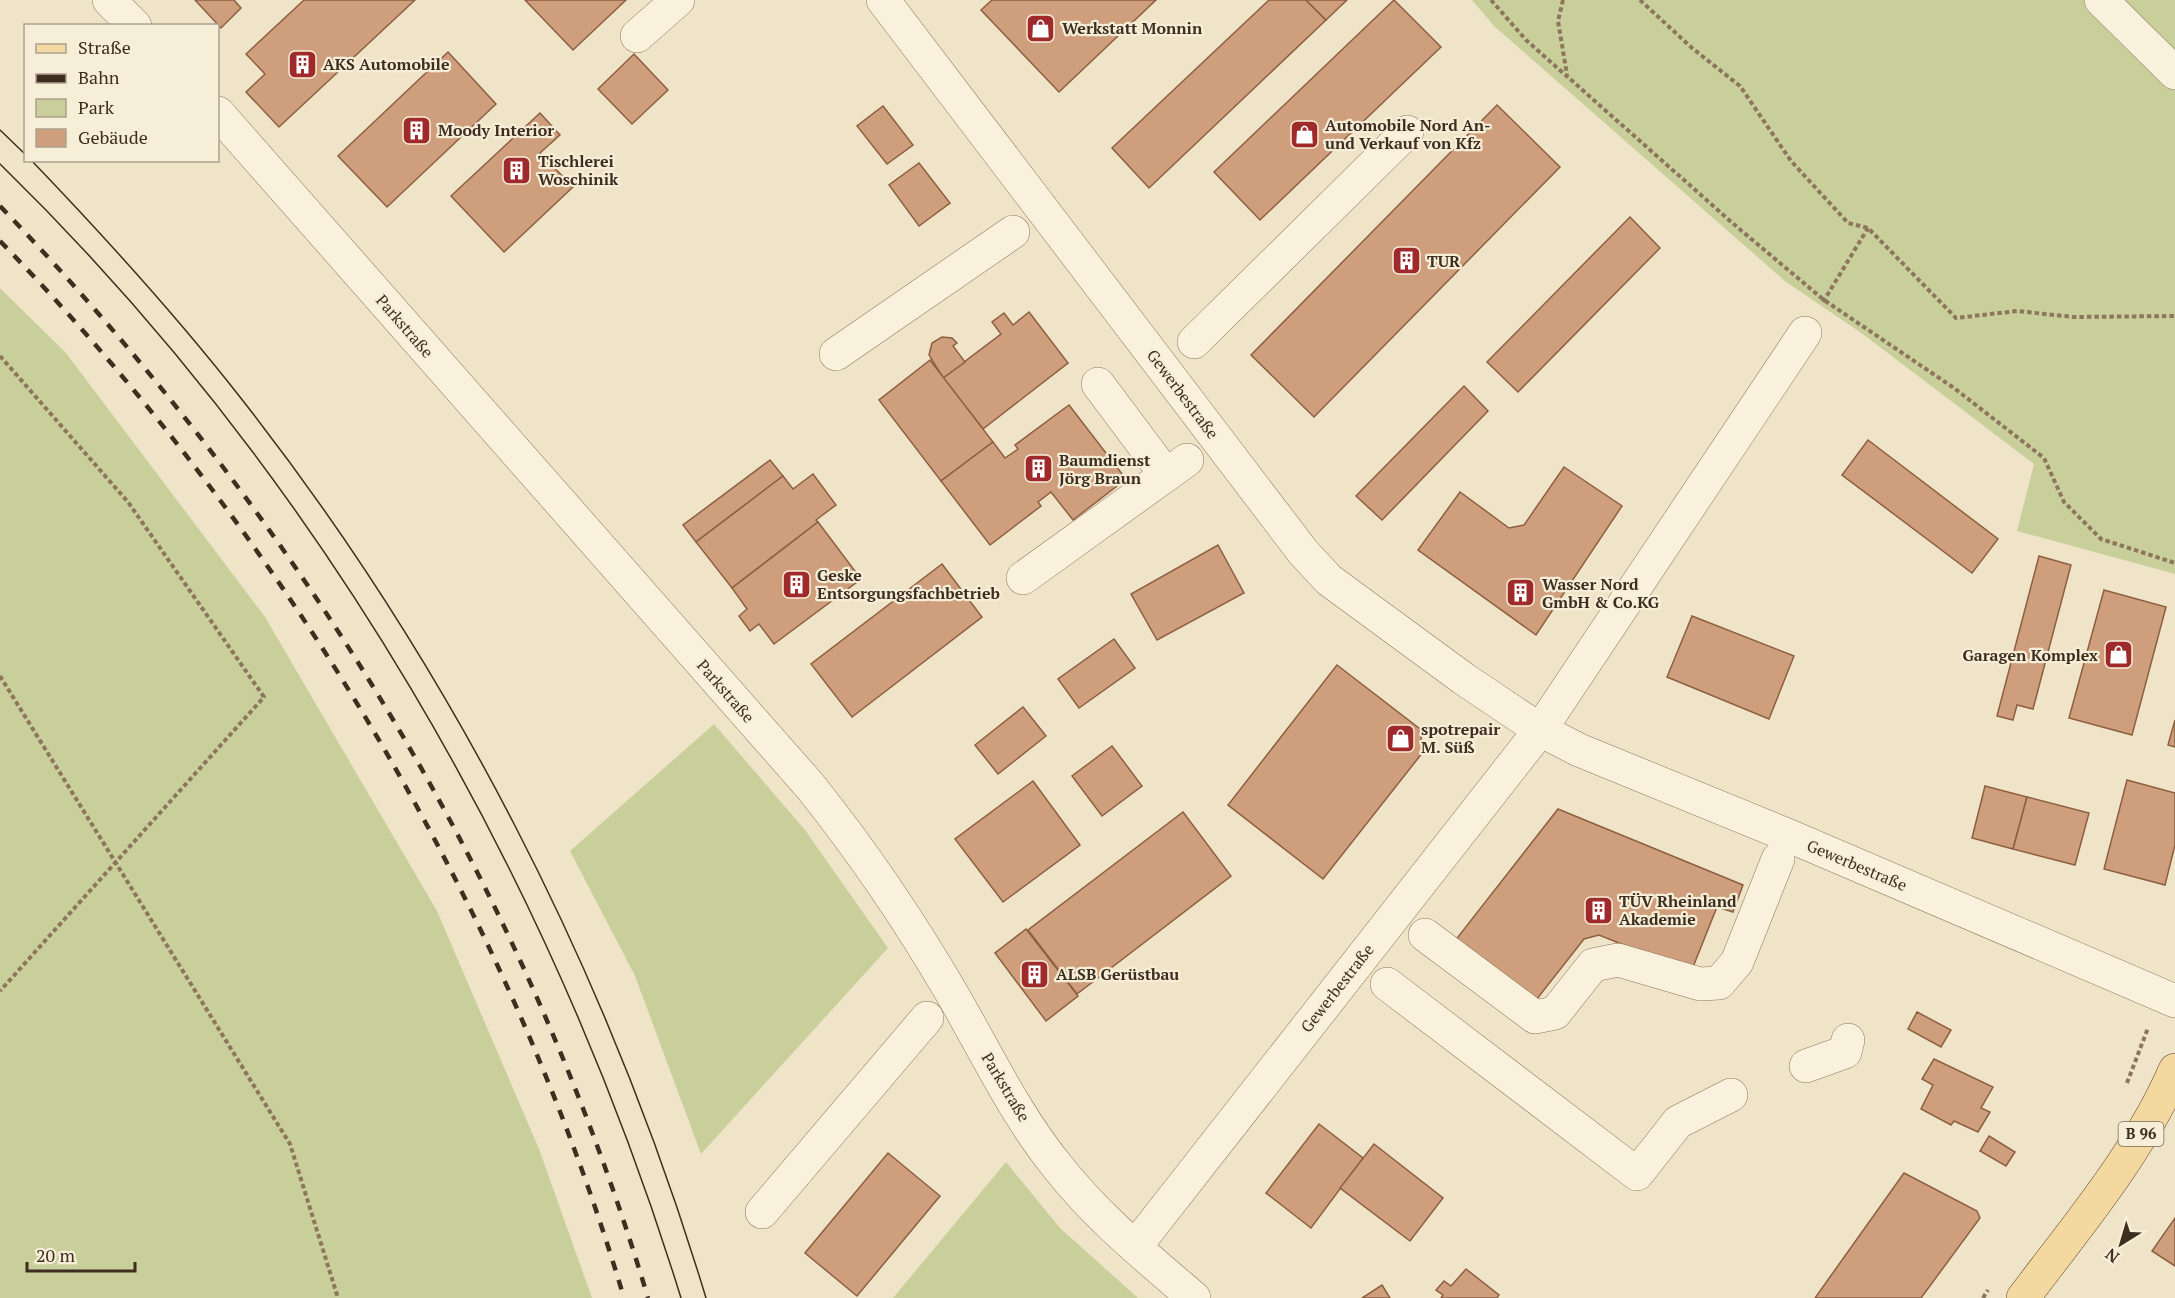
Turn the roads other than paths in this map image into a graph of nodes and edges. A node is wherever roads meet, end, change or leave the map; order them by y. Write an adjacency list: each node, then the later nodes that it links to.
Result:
1 (109, 0): 5 (street)
2 (678, 0): 6 (street)
3 (883, 0): 16 (street, Gewerbestraße)
4 (2101, 0): 7 (street)
5 (133, 24)
6 (638, 36)
7 (2175, 73)
8 (219, 114): 27 (street, Parkstraße)
9 (1407, 132): 12 (street)
10 (1013, 232): 13 (street)
11 (1805, 333): 16 (street, Gewerbestraße)
12 (1194, 342)
13 (836, 354)
14 (1098, 384): 15 (street)
15 (1023, 578)
16 (1540, 730): 20 (street, Gewerbestraße); 27 (street, Gewerbestraße)
17 (1778, 859): 18 (street)
18 (1425, 935)
19 (1387, 984): 25 (street)
20 (2168, 999)
21 (927, 1018): 26 (street)
22 (1848, 1040): 23 (street)
23 (1806, 1066)
24 (2175, 1070): 29 (main road, B 96)
25 (1731, 1095)
26 (762, 1212)
27 (1135, 1247): 28 (street, Parkstraße)
28 (1194, 1298)
29 (2024, 1298)

